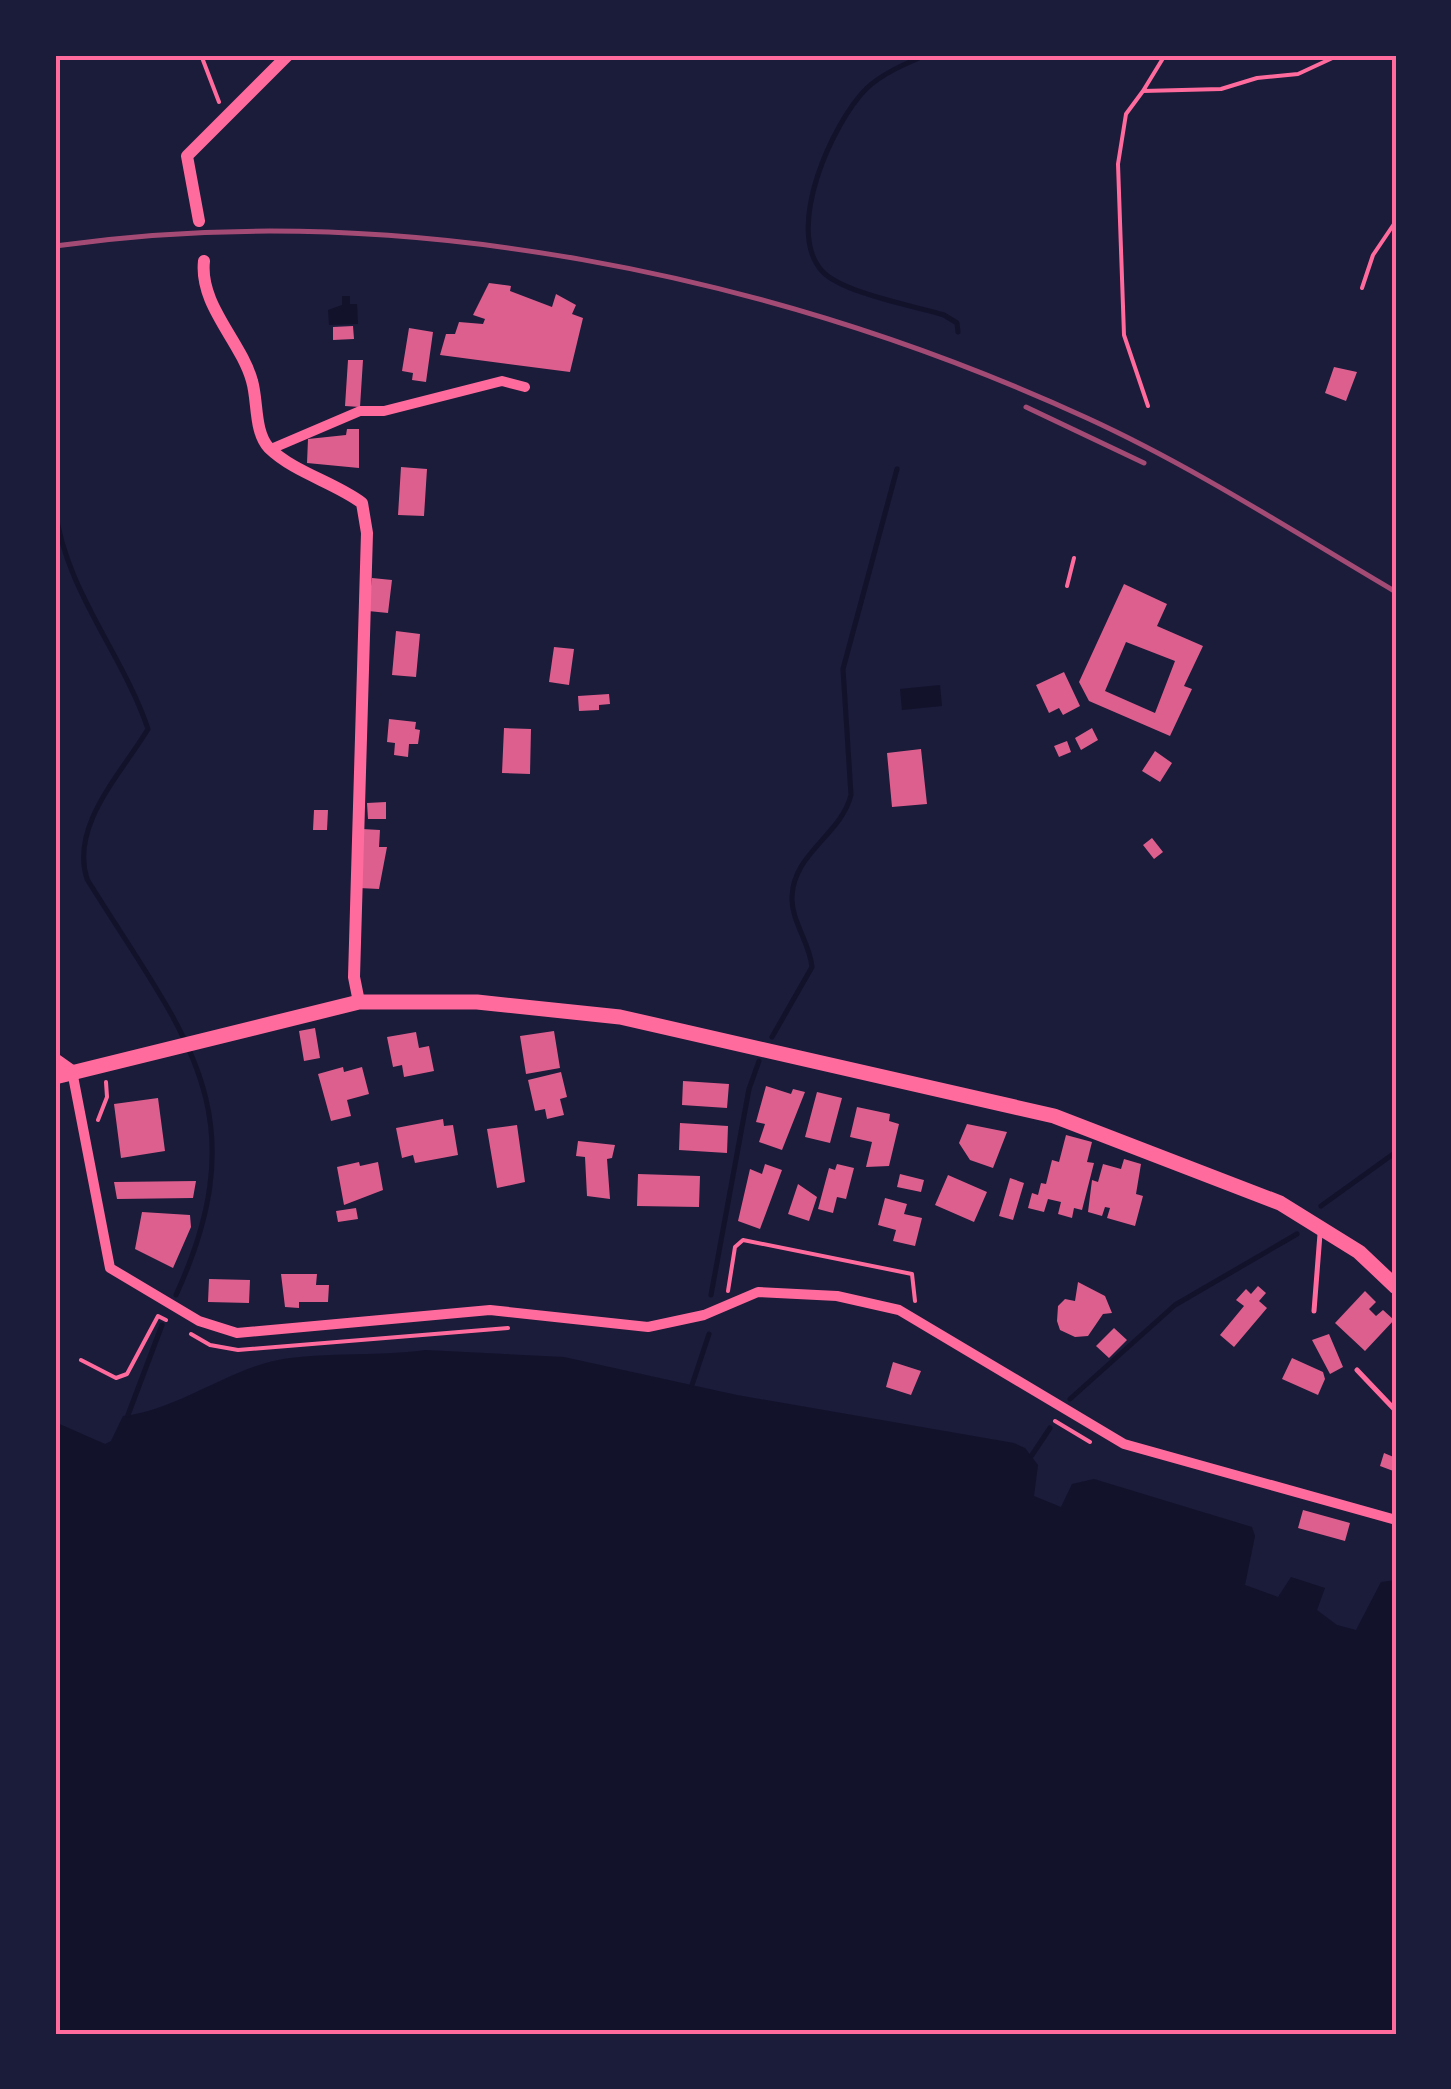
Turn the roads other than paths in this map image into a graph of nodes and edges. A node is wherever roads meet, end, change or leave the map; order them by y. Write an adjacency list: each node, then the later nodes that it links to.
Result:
1 (288, 55): 2 (street)
2 (199, 221)
3 (204, 261): 5 (street)
4 (524, 387): 5 (street)
5 (271, 450): 6 (street)
6 (359, 1002): 8 (main road); 10 (main road)
7 (55, 1059): 8 (street)
8 (72, 1072): 9 (main road); 15 (street)
9 (55, 1077)
10 (1323, 1226): 11 (main road); 12 (lane)
11 (1396, 1286)
12 (1314, 1311)
13 (1357, 1370): 14 (lane)
14 (1396, 1411)
15 (1396, 1520)

